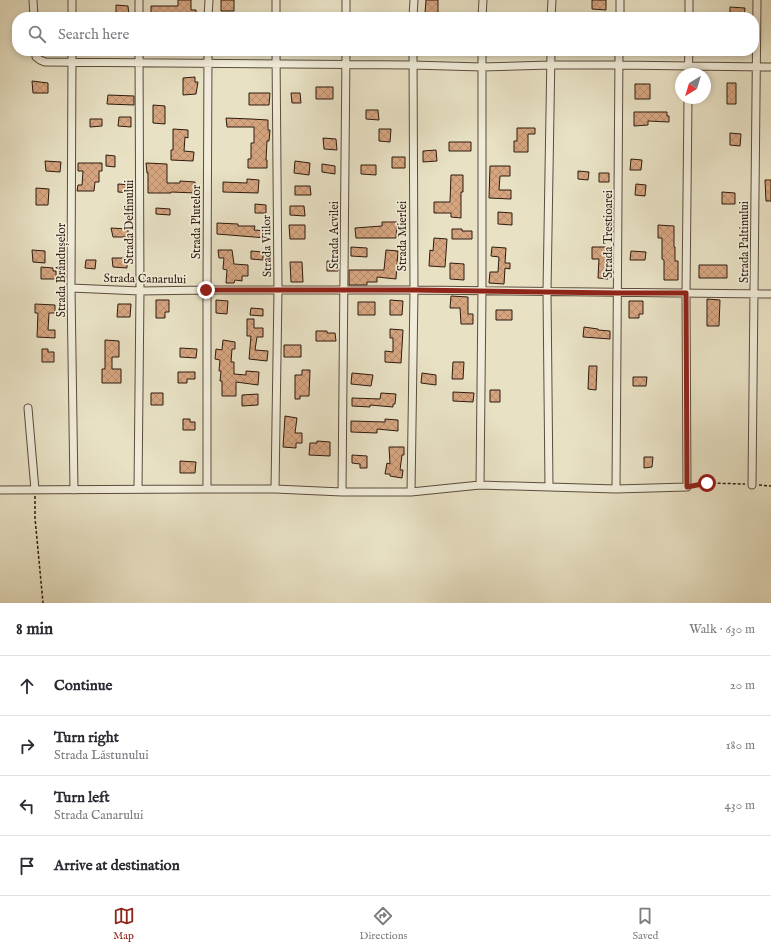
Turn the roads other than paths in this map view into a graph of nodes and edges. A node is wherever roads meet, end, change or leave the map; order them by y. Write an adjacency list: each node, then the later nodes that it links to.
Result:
1 (34, 0): 13 (street)
2 (72, 0): 14 (street)
3 (139, 0): 15 (street)
4 (209, 0): 16 (street)
5 (276, 0): 17 (street)
6 (346, 0): 18 (street)
7 (414, 0): 19 (street)
8 (483, 0): 20 (street)
9 (552, 0): 21 (street)
10 (620, 0): 22 (street)
11 (689, 0): 23 (street)
12 (757, 0): 24 (street, Strada Paltinului)
13 (34, 12)
14 (72, 12)
15 (139, 12)
16 (208, 12)
17 (276, 12)
18 (346, 12)
19 (413, 12)
20 (482, 12)
21 (551, 12)
22 (620, 12)
23 (689, 12)
24 (757, 12)
25 (37, 56): 37 (street)
26 (72, 56): 37 (street, Strada Brândușelor)
27 (139, 56): 38 (street, Strada Delfinului)
28 (208, 56): 39 (street, Strada Plutelor)
29 (276, 56): 40 (street, Strada Viilor)
30 (346, 56): 41 (street, Strada Acvilei)
31 (413, 56): 42 (street, Strada Mierlei)
32 (482, 56): 48 (street)
33 (551, 56): 43 (street)
34 (620, 56): 44 (street, Strada Trestioarei)
35 (689, 56): 45 (street)
36 (756, 56): 46 (street, Strada Paltinului)
37 (72, 62): 38 (street); 50 (street, Strada Brândușelor)
38 (138, 63): 39 (street); 55 (street, Strada Delfinului)
39 (207, 64): 40 (street); 51 (street, Strada Plutelor)
40 (275, 64): 41 (street); 52 (street, Strada Viilor)
41 (345, 65): 42 (street); 53 (street, Strada Acvilei)
42 (412, 65): 48 (street); 54 (street, Strada Mierlei)
43 (550, 65): 44 (street); 48 (street); 57 (street)
44 (619, 65): 45 (street); 58 (street, Strada Trestioarei)
45 (688, 65): 46 (street)
46 (756, 66): 47 (street); 60 (street, Strada Paltinului)
47 (771, 66)
48 (482, 67): 56 (street)
49 (688, 104): 59 (street)
50 (71, 288): 55 (street, Strada Canarului); 72 (street, Strada Brândușelor)
51 (206, 290): 52 (street, Strada Canarului); 55 (street, Strada Canarului); 67 (street, Strada Plutelor)
52 (278, 290): 53 (street, Strada Canarului); 68 (street, Strada Viilor)
53 (344, 290): 54 (street, Strada Canarului); 73 (street, Strada Acvilei)
54 (414, 290): 56 (street, Strada Canarului); 74 (street, Strada Mierlei)
55 (140, 291): 66 (street, Strada Delfinului)
56 (482, 291): 57 (street, Strada Canarului); 63 (street)
57 (547, 292): 58 (street, Strada Canarului); 65 (street)
58 (618, 293): 59 (street, Strada Canarului); 69 (street, Strada Trestioarei)
59 (686, 293): 60 (street, Strada Canarului); 69 (street)
60 (755, 294): 61 (street, Strada Canarului); 64 (street, Strada Paltinului)
61 (771, 294)
62 (28, 408): 71 (street)
63 (480, 485): 65 (street); 74 (street)
64 (752, 485)
65 (549, 487): 69 (street)
66 (138, 489): 67 (street); 72 (street)
67 (207, 489): 68 (street)
68 (275, 489): 73 (street)
69 (616, 489)
70 (0, 490): 71 (street)
71 (34, 490): 72 (street)
72 (74, 490)
73 (342, 492): 74 (street)
74 (411, 492)

